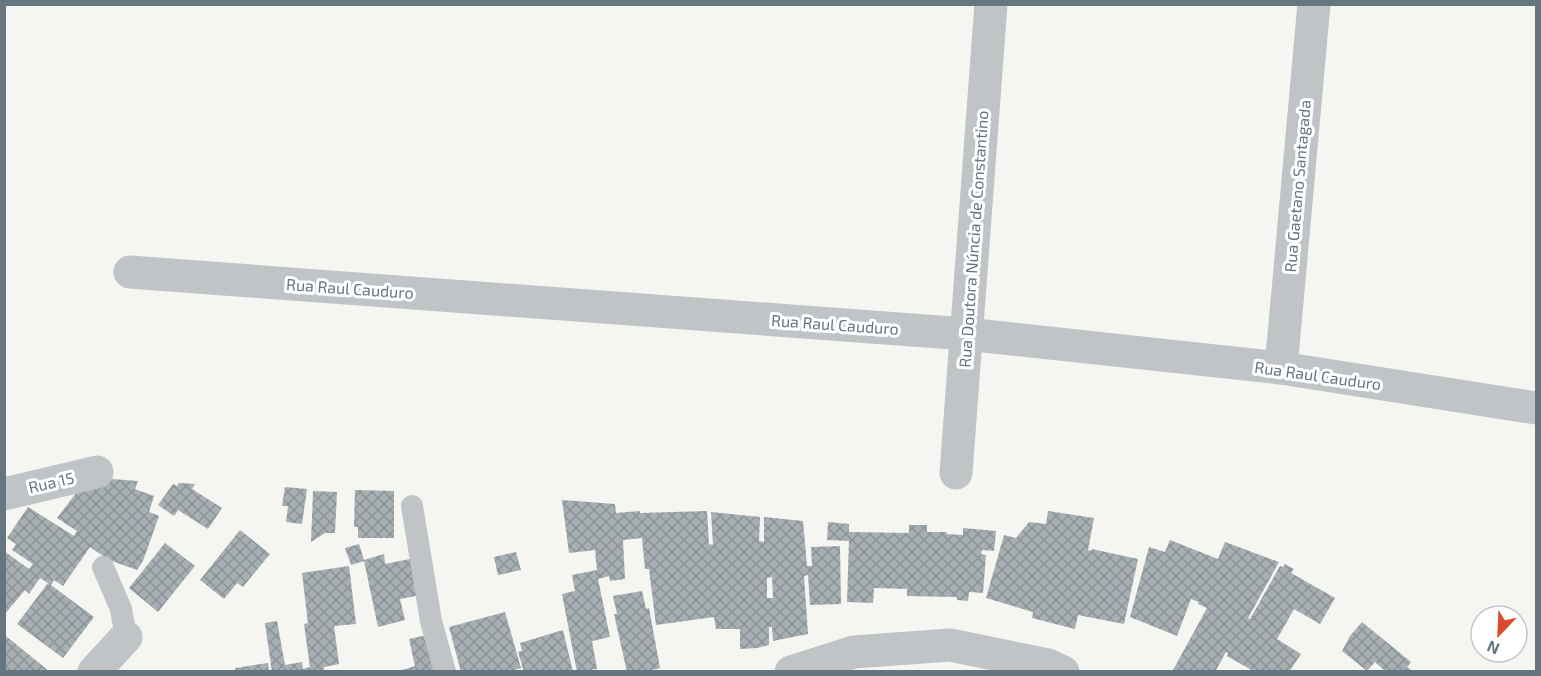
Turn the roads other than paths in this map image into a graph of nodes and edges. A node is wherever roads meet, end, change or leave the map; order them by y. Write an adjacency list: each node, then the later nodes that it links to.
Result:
1 (991, 4): 4 (street, Rua Doutora Núncia de Constantino)
2 (1314, 4): 5 (street, Rua Gaetano Santagada)
3 (130, 272): 4 (street, Rua Raul Cauduro)
4 (966, 334): 5 (street, Rua Raul Cauduro); 8 (street, Rua Doutora Núncia de Constantino)
5 (1281, 368): 6 (street, Rua Raul Cauduro)
6 (1536, 408)
7 (97, 472): 9 (street, Rua 15)
8 (956, 473)
9 (4, 494)
10 (412, 506): 14 (lane)
11 (103, 567): 12 (lane)
12 (126, 637): 13 (street)
13 (94, 672)
14 (445, 672)
15 (791, 672): 16 (street)
16 (1063, 672)

